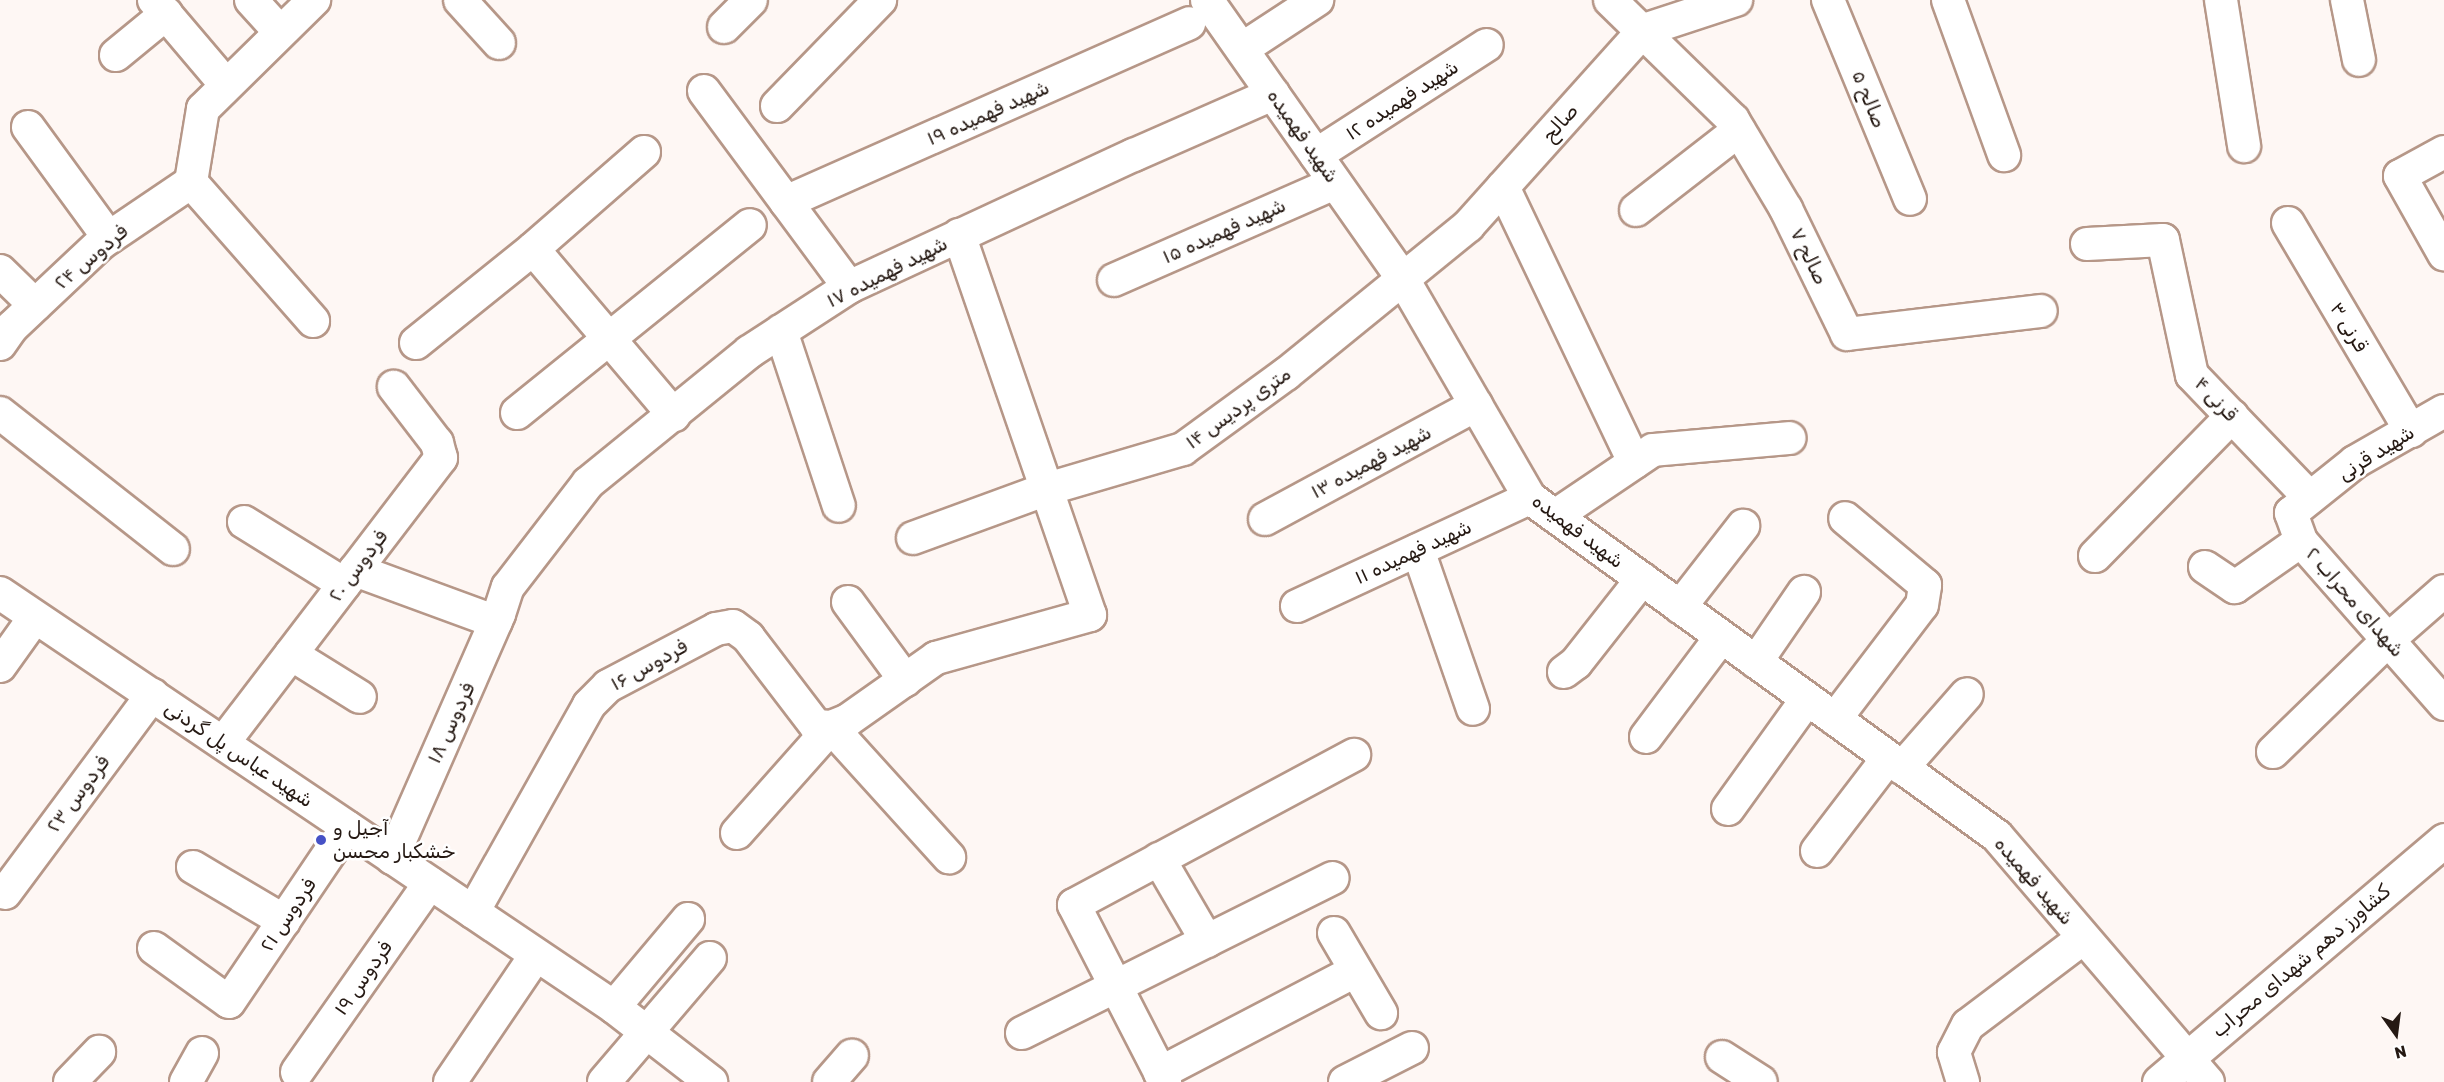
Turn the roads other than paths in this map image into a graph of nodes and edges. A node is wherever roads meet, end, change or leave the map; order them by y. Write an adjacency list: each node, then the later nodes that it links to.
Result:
1 (251, 0): 17 (street)
2 (314, 0): 17 (street)
3 (460, 0): 18 (street)
4 (751, 0): 15 (street)
5 (880, 0): 26 (street)
6 (1317, 0): 20 (street)
7 (1610, 0): 16 (street, صالح ۷)
8 (1736, 0): 16 (street)
9 (1828, 0): 37 (street, صالح ۵)
10 (1948, 0): 33 (street)
11 (2221, 0): 29 (street)
12 (2347, 0): 22 (street)
13 (160, 7): 21 (street); 23 (street)
14 (1198, 12): 20 (street, شهید فهمیده); 38 (street, شهید فهمیده ۱۹)
15 (724, 27)
16 (1644, 30): 28 (street, صالح ۷); 36 (street, صالح)
17 (280, 32): 23 (street)
18 (499, 43)
19 (1487, 45): 32 (street, شهید فهمیده ۱۲)
20 (1242, 49): 25 (street, شهید فهمیده)
21 (116, 55)
22 (2359, 60)
23 (226, 85): 34 (street)
24 (704, 91): 38 (street)
25 (1274, 94): 32 (street, شهید فهمیده); 42 (street, شهید فهمیده ۱۷)
26 (777, 106)
27 (28, 127): 43 (street)
28 (1739, 130): 39 (street); 52 (street, صالح ۷)
29 (2244, 146)
30 (644, 152): 45 (street)
31 (2444, 152): 46 (street)
32 (1316, 155): 35 (street, شهید فهمیده)
33 (2004, 155)
34 (191, 182): 43 (street, فردوس ۲۴); 53 (street)
35 (1335, 183): 48 (street, شهید فهمیده); 49 (street, شهید فهمیده ۱۵)
36 (1503, 187): 48 (street, صالح); 67 (street)
37 (1910, 199)
38 (786, 202): 50 (street)
39 (1636, 210)
40 (2288, 223): 65 (street, قرنی ۳)
41 (750, 225): 55 (street)
42 (959, 235): 50 (street, شهید فهمیده ۱۷); 68 (street)
43 (109, 238): 51 (street, فردوس ۲۴)
44 (2087, 244): 64 (street, قرنی ۴)
45 (533, 249): 55 (street); 56 (street)
46 (2444, 254)
47 (0, 271): 51 (street)
48 (1403, 279): 59 (street, شهید فهمیده); 68 (street, ۱۴ متری پردیس)
49 (1114, 280)
50 (849, 287): 54 (street, شهید فهمیده ۱۷)
51 (35, 305): 57 (street, فردوس ۲۴)
52 (2041, 311)
53 (313, 321)
54 (781, 331): 63 (street, شهید فهمیده ۱۷); 71 (street)
55 (609, 338): 62 (street); 63 (street)
56 (416, 343)
57 (0, 344)
58 (394, 387): 83 (street, فردوس ۲۰)
59 (1476, 405): 69 (street, شهید فهمیده); 74 (street, شهید فهمیده ۱۳)
60 (2444, 411): 65 (street, شهید قرنی)
61 (0, 413): 79 (street)
62 (516, 413)
63 (674, 415): 85 (street, شهید فهمیده ۱۷)
64 (2232, 416): 70 (street, قرنی ۴); 81 (street)
65 (2411, 431): 70 (street, شهید قرنی)
66 (1789, 438): 67 (street)
67 (1634, 462): 72 (street)
68 (1047, 489): 77 (street, ۱۴ متری پردیس); 100 (street)
69 (1530, 498): 72 (street, شهید فهمیده); 80 (street, شهید فهمیده ۱۱)
70 (2310, 498): 78 (street, شهدای محراب ۲)
71 (839, 506)
72 (1555, 516): 84 (street, شهید فهمیده)
73 (1845, 518): 107 (street)
74 (1265, 519)
75 (244, 522): 83 (street)
76 (1743, 526): 91 (street)
77 (913, 538)
78 (2301, 541): 82 (street); 95 (street, شهدای محراب ۲)
79 (173, 549)
80 (1418, 550): 90 (street, شهید فهمیده ۱۱); 106 (street)
81 (2096, 556)
82 (2205, 567)
83 (350, 577): 93 (street); 96 (street, فردوس ۲۰)
84 (1642, 579): 91 (street, شهید فهمیده); 99 (street)
85 (508, 587): 93 (street, فردوس ۱۸)
86 (2444, 591): 95 (street)
87 (1804, 592): 97 (street)
88 (0, 593): 92 (street, شهید عباس پل گردنی)
89 (848, 602): 100 (street)
90 (1297, 606)
91 (1680, 607): 94 (street, شهید فهمیده)
92 (35, 617): 98 (street); 102 (street, شهید عباس پل گردنی)
93 (496, 622): 120 (street, فردوس ۱۸)
94 (1721, 637): 97 (street, شهید فهمیده); 109 (street)
95 (2388, 640): 105 (street, شهدای محراب ۲); 111 (street)
96 (291, 654): 103 (street); 110 (street, فردوس ۲۰)
97 (1756, 662): 104 (street, شهید فهمیده)
98 (0, 666)
99 (1564, 672)
100 (904, 680): 108 (street)
101 (1967, 694): 113 (street)
102 (152, 695): 110 (street, شهید عباس پل گردنی); 125 (street, فردوس ۲۳)
103 (360, 697)
104 (1807, 699): 107 (street, شهید فهمیده); 114 (street)
105 (2444, 705)
106 (1473, 709)
107 (1835, 719): 113 (street, شهید فهمیده)
108 (831, 727): 116 (street); 119 (street, فردوس ۱۶); 126 (street, فردوس ۱۶)
109 (1646, 737)
110 (223, 743): 115 (street, شهید عباس پل گردنی)
111 (2273, 752)
112 (1354, 755): 121 (street)
113 (1895, 763): 118 (street); 130 (street, شهید فهمیده)
114 (1728, 809)
115 (347, 827): 120 (street, شهید عباس پل گردنی); 128 (street, فردوس ۲۱)
116 (737, 833)
117 (2444, 840): 146 (main road, کشاورز دهم شهدای محراب)
118 (1817, 851)
119 (949, 857)
120 (392, 858): 124 (street, شهید عباس پل گردنی)
121 (1159, 859): 131 (street); 136 (street)
122 (193, 867): 128 (street)
123 (1333, 879): 131 (street)
124 (430, 883): 126 (street, شهید عباس پل گردنی); 147 (street, فردوس ۱۹)
125 (5, 893)
126 (473, 912): 133 (street, شهید عباس پل گردنی)
127 (688, 919): 137 (street)
128 (284, 921): 132 (street, فردوس ۲۱)
129 (1334, 933): 135 (street)
130 (2084, 938): 146 (street, شهید فهمیده); 157 (street)
131 (1207, 941): 136 (street)
132 (154, 948)
133 (537, 955): 137 (street, شهید عباس پل گردنی); 151 (street)
134 (710, 958): 139 (street)
135 (1355, 971): 138 (street); 148 (street)
136 (1115, 986): 140 (street); 148 (street)
137 (614, 1007): 139 (street, شهید عباس پل گردنی)
138 (1381, 1013)
139 (648, 1032): 152 (street); 153 (street, شهید عباس پل گردنی)
140 (1022, 1033)
141 (1412, 1048): 155 (street)
142 (99, 1052): 149 (street)
143 (202, 1053): 150 (street)
144 (852, 1056): 154 (street)
145 (1722, 1057): 156 (street)
146 (2186, 1059): 158 (main road, کشاورز دهم شهدای محراب); 159 (street, شهید فهمیده)
147 (297, 1072)
148 (1163, 1078)
149 (70, 1082)
150 (186, 1082)
151 (450, 1082)
152 (604, 1082)
153 (711, 1082)
154 (829, 1082)
155 (1345, 1082)
156 (1761, 1082)
157 (1963, 1082)
158 (2159, 1082)
159 (2208, 1082)

